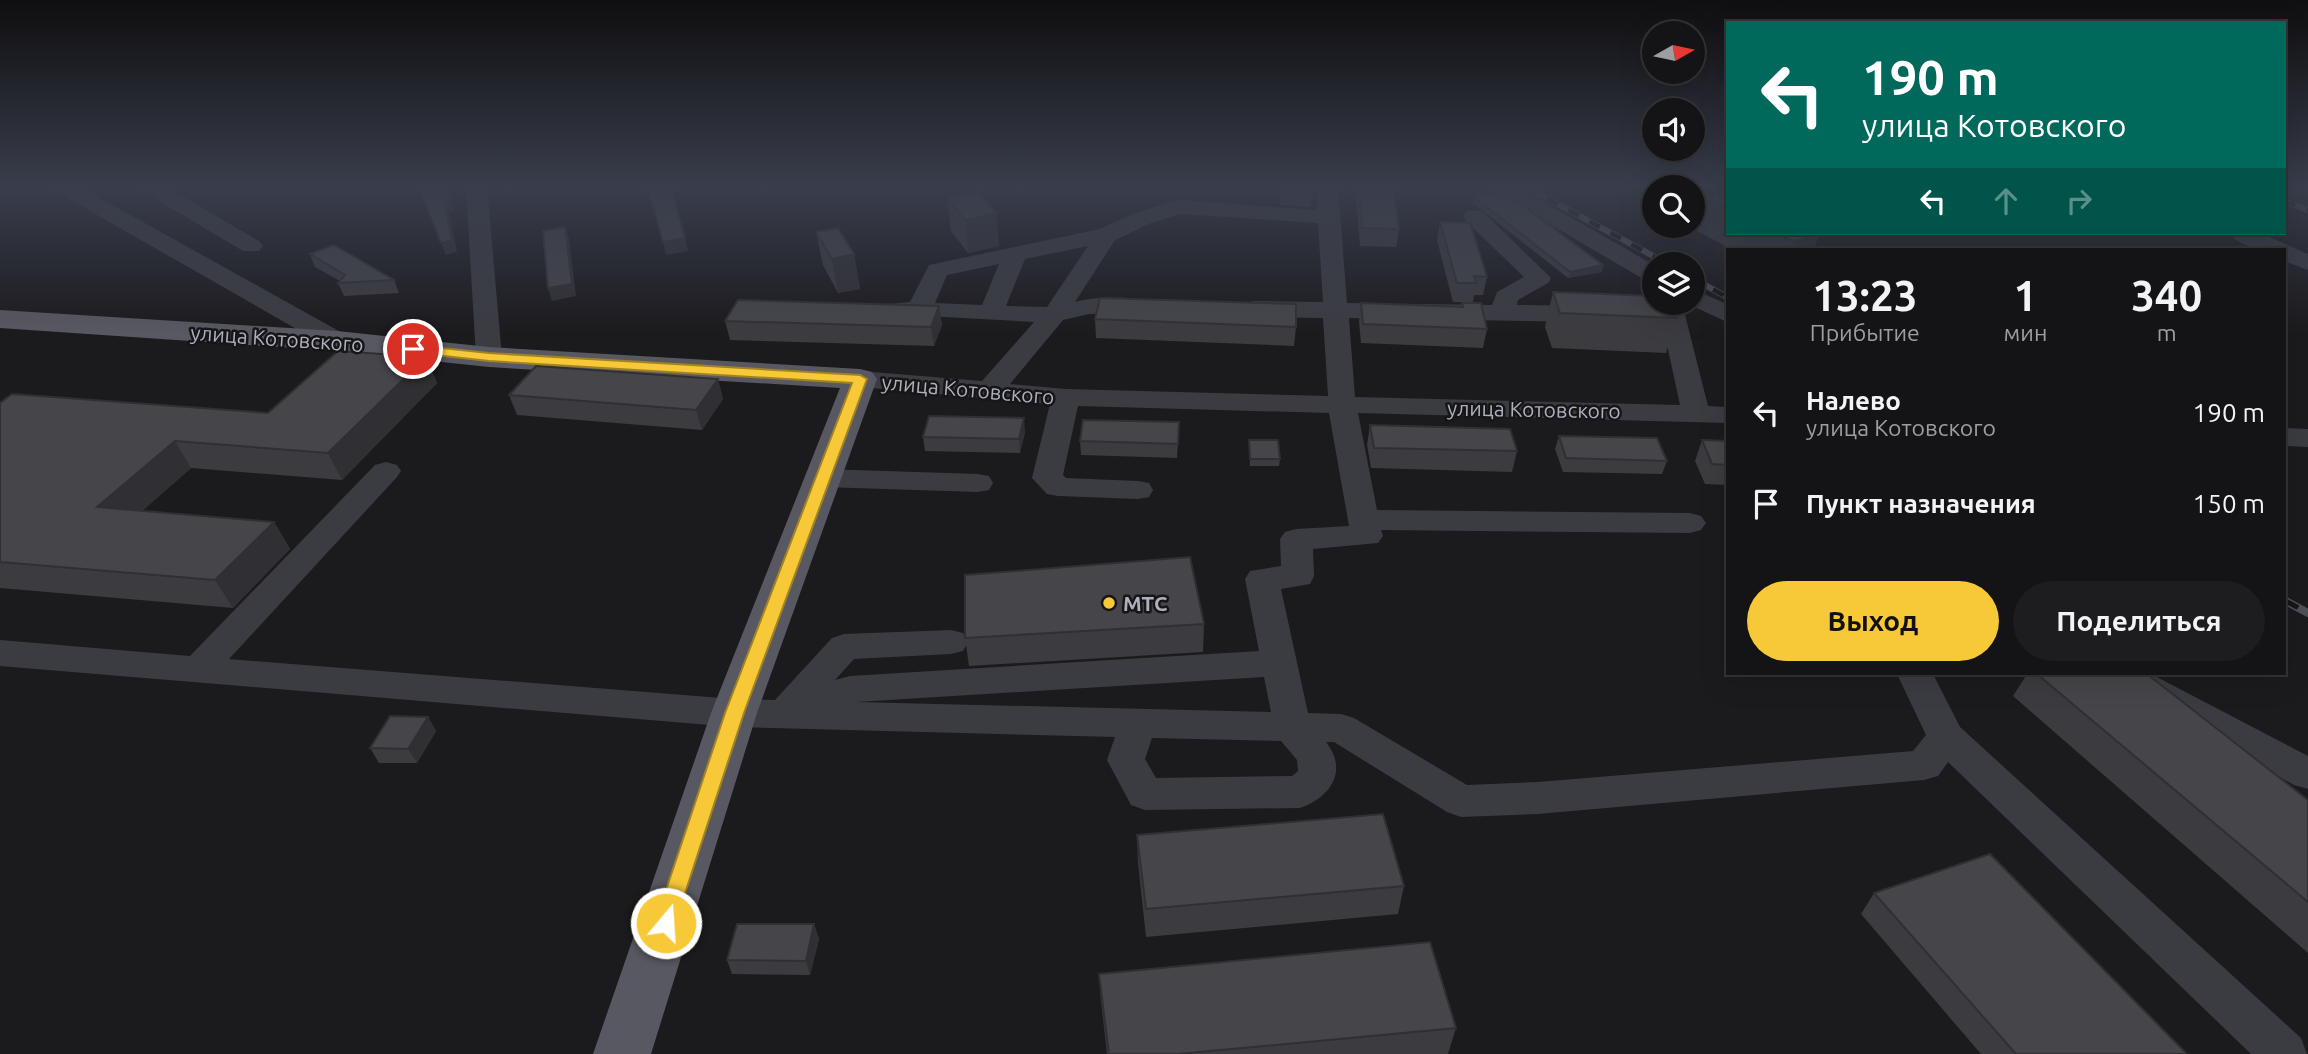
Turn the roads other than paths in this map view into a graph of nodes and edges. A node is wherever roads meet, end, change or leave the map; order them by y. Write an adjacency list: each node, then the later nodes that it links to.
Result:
1 (152, 236): 29 (street)
2 (235, 236): 10 (street)
3 (480, 236): 30 (street)
4 (1101, 236): 13 (street)
5 (1106, 236): 25 (street)
6 (1330, 236): 21 (street)
7 (1495, 236): 23 (street)
8 (1587, 236): 15 (street)
9 (2248, 236): 11 (street)
10 (251, 246)
11 (2275, 248)
12 (2286, 253): 14 (street)
13 (1015, 254): 20 (street); 22 (street)
14 (2308, 263)
15 (1642, 268)
16 (1705, 303): 24 (street)
17 (1158, 307): 25 (street)
18 (878, 308): 20 (street)
19 (1226, 308): 21 (street)
20 (919, 310): 22 (street)
21 (1336, 310): 23 (street); 34 (street)
22 (991, 312): 25 (street)
23 (1503, 313): 26 (street)
24 (1726, 313)
25 (1054, 315): 32 (street)
26 (1620, 315)
27 (1664, 315): 35 (street)
28 (0, 319): 29 (main road, улица Котовского)
29 (337, 341): 30 (main road, улица Котовского)
30 (489, 357): 31 (main road, улица Котовского)
31 (860, 379): 32 (street, улица Котовского); 38 (main road)
32 (989, 391): 33 (street, улица Котовского)
33 (1066, 397): 34 (street, улица Котовского); 40 (street)
34 (1342, 404): 35 (street, улица Котовского); 41 (street)
35 (1696, 413): 36 (street, улица Котовского)
36 (1726, 415)
37 (386, 471): 46 (street)
38 (823, 478): 39 (street); 49 (main road)
39 (978, 483)
40 (1138, 490)
41 (1363, 520): 42 (street); 45 (street)
42 (1690, 523)
43 (951, 642): 50 (street)
44 (0, 653): 46 (street)
45 (1278, 663): 50 (street); 52 (street)
46 (198, 669): 49 (street)
47 (1915, 675): 53 (street)
48 (2123, 675): 54 (street)
49 (734, 713): 50 (street); 55 (main road)
50 (785, 714): 51 (street)
51 (1138, 724): 52 (street); 52 (street)
52 (1293, 729): 53 (street)
53 (1946, 737): 56 (street)
54 (2308, 774)
55 (622, 1054)
56 (2284, 1054)

